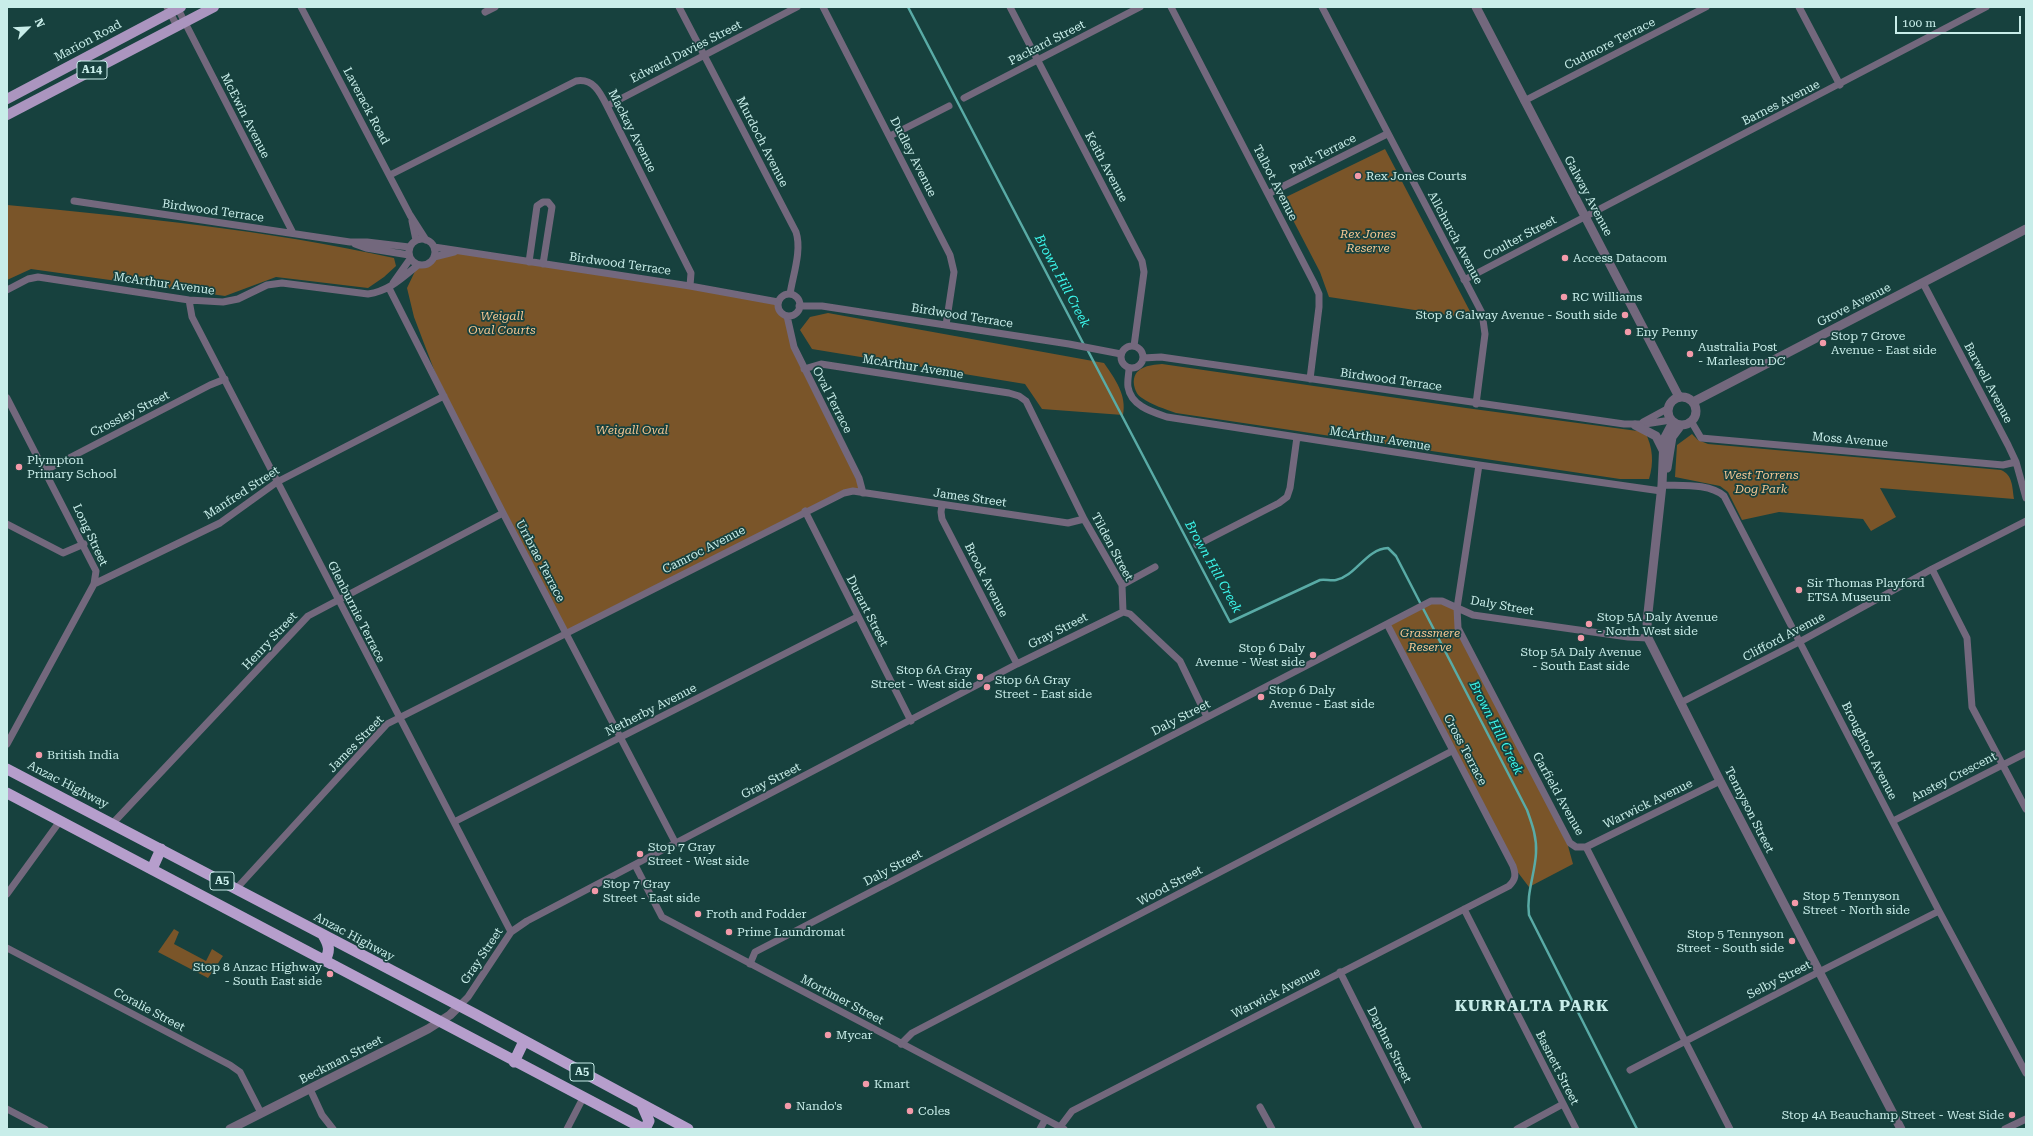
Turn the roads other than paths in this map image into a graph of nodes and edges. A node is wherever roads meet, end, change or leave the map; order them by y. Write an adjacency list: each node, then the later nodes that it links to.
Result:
1 (214, 7): 17 (main road, A14)
2 (302, 7): 29 (street, Laverack Road)
3 (495, 7): 16 (street)
4 (679, 7): 18 (street, Murdoch Avenue)
5 (797, 7): 18 (street, Edward Davies Street)
6 (823, 7): 28 (street, Dudley Avenue)
7 (1010, 7): 19 (street, Keith Avenue)
8 (1140, 7): 19 (street, Packard Street)
9 (1171, 7): 30 (street, Talbot Avenue)
10 (1322, 7): 27 (street, Allchurch Avenue)
11 (1476, 7): 23 (street, Galway Avenue)
12 (1706, 7): 23 (street, Cudmore Terrace)
13 (1799, 7): 20 (street)
14 (1986, 7): 20 (street, Barnes Avenue)
15 (174, 9): 17 (street, McEwin Avenue); 22 (main road, Marion Road / A14)
16 (485, 12)
17 (181, 24): 26 (main road, A14); 35 (street, McEwin Avenue)
18 (704, 55): 24 (street, Edward Davies Street); 50 (street, Murdoch Avenue)
19 (1037, 60): 21 (street, Packard Street); 56 (street, Keith Avenue)
20 (1840, 85): 33 (street, Barnes Avenue)
21 (964, 98)
22 (7, 99)
23 (1524, 101): 33 (street, Galway Avenue)
24 (607, 106): 29 (street, Mackay Avenue); 47 (street, Mackay Avenue)
25 (949, 106): 28 (street)
26 (7, 115)
27 (1387, 134): 30 (street, Park Terrace); 45 (street, Allchurch Avenue)
28 (890, 136): 55 (street, Dudley Avenue)
29 (390, 175): 32 (street, Laverack Road)
30 (1268, 194): 62 (street, Talbot Avenue)
31 (74, 201): 35 (street, Birdwood Terrace)
32 (410, 215): 36 (street, Laverack Road); 37 (street, Laverack Road)
33 (1586, 217): 45 (street, Coulter Street); 65 (street, Galway Avenue)
34 (2026, 229): 46 (street, Grove Avenue)
35 (293, 233): 40 (street, Birdwood Terrace)
36 (416, 240): 37 (street); 40 (street)
37 (426, 240): 38 (street)
38 (434, 247): 39 (street, Birdwood Terrace); 41 (street)
39 (458, 251): 41 (street, Birdwood Terrace); 42 (street, Birdwood Terrace)
40 (409, 254): 44 (street); 48 (street)
41 (434, 257): 44 (street)
42 (529, 262): 43 (street, Birdwood Terrace); 43 (street)
43 (543, 264): 47 (street, Birdwood Terrace)
44 (418, 266): 48 (street, McArthur Avenue)
45 (1464, 280): 68 (street, Allchurch Avenue)
46 (1923, 283): 67 (street, Grove Avenue); 75 (street, Barwell Avenue)
47 (690, 286): 52 (street, Birdwood Terrace)
48 (389, 288): 51 (street, McArthur Avenue); 63 (street, Urrbrae Terrace)
49 (7, 290): 51 (street, McArthur Avenue)
50 (790, 294): 52 (street); 53 (street)
51 (189, 300): 61 (street, Glenburnie Terrace)
52 (778, 302): 54 (street)
53 (800, 306): 54 (street); 55 (street, Birdwood Terrace)
54 (787, 316): 60 (street, Oval Terrace)
55 (946, 325): 57 (street, Birdwood Terrace)
56 (1134, 346): 57 (street); 58 (street)
57 (1121, 354): 59 (street)
58 (1143, 358): 59 (street); 62 (street, Birdwood Terrace)
59 (1129, 368): 73 (street, McArthur Avenue)
60 (804, 369): 64 (street, McArthur Avenue); 81 (street, Oval Terrace)
61 (226, 379): 77 (street, Crossley Street); 78 (street, Glenburnie Terrace)
62 (1310, 380): 68 (street, Birdwood Terrace)
63 (444, 396): 78 (street, Manfred Street); 85 (street, Urrbrae Terrace)
64 (1019, 396): 86 (street, Tilden Street)
65 (1679, 397): 67 (street); 69 (street)
66 (7, 398): 77 (street, Long Street)
67 (1693, 402): 70 (street)
68 (1476, 404): 72 (street, Birdwood Terrace)
69 (1667, 410): 71 (street); 72 (street)
70 (1691, 421): 71 (street); 75 (street, Moss Avenue)
71 (1675, 422): 72 (street, Birdwood Terrace); 74 (street, Tennyson Street); 79 (street, Tennyson Street)
72 (1635, 425): 74 (street)
73 (1297, 437): 76 (street, McArthur Avenue); 90 (street)
74 (1663, 450): 79 (street, Tennyson Street)
75 (2016, 462): 82 (street, Barwell Avenue)
76 (1480, 465): 79 (street, McArthur Avenue); 96 (street, Garfield Avenue)
77 (46, 470): 89 (street, Long Street)
78 (277, 482): 93 (street, Manfred Street); 95 (street, Glenburnie Terrace)
79 (1661, 488): 101 (street, Tennyson Street); 102 (street, Broughton Avenue)
80 (853, 491): 81 (street, James Street); 84 (street, Camroc Avenue)
81 (863, 493): 83 (street, James Street)
82 (2026, 498)
83 (942, 505): 86 (street, James Street); 103 (street, Brook Avenue)
84 (805, 511): 98 (street, Durant Street); 100 (street, Camroc Avenue)
85 (503, 513): 95 (street, Henry Street); 100 (street, Urrbrae Terrace)
86 (1084, 519): 94 (street, Tilden Street)
87 (2026, 521): 92 (street, Clifford Avenue)
88 (7, 524): 89 (street)
89 (84, 544): 93 (street, Long Street)
90 (1197, 545)
91 (1155, 567): 94 (street)
92 (1932, 569): 102 (street, Clifford Avenue); 112 (street)
93 (94, 584): 109 (street, Long Street)
94 (1122, 585): 97 (street, Tilden Street)
95 (338, 600): 106 (street, Glenburnie Terrace); 120 (street, Henry Street)
96 (1457, 608): 99 (street, Daly Street); 101 (street, Daly Street); 122 (street, Garfield Avenue)
97 (1123, 612): 103 (street, Gray Street); 105 (street)
98 (858, 617): 107 (street, Durant Street); 108 (street, Netherby Avenue)
99 (1387, 624): 105 (street, Daly Street); 110 (street, Cross Terrace)
100 (565, 632): 106 (street, James Street); 108 (street, Urrbrae Terrace)
101 (1648, 638): 104 (street, Tennyson Street)
102 (1801, 641): 104 (street, Clifford Avenue); 118 (street, Broughton Avenue)
103 (1017, 664): 107 (street, Gray Street)
104 (1680, 703): 114 (street, Tennyson Street)
105 (1207, 717): 135 (street, Daly Street)
106 (398, 718): 119 (street, Glenburnie Terrace); 127 (street, James Street)
107 (911, 721): 121 (street, Gray Street)
108 (621, 738): 119 (street, Netherby Avenue); 121 (street, Urrbrae Terrace)
109 (7, 744)
110 (1452, 751): 126 (street, Cross Terrace); 142 (street, Wood Street)
111 (2026, 753): 112 (street, Anstey Crescent)
112 (2003, 765): 116 (street); 118 (street, Anstey Crescent)
113 (7, 769): 120 (highway, Anzac Highway / A5)
114 (1720, 781): 122 (street, Warwick Avenue); 137 (street, Tennyson Street)
115 (7, 793): 117 (highway, A5)
116 (2026, 809)
117 (60, 821): 125 (highway, A5); 128 (street)
118 (1892, 821): 130 (street, Broughton Avenue)
119 (454, 822): 131 (street, Glenburnie Terrace)
120 (113, 824): 123 (highway, Anzac Highway / A5)
121 (675, 842): 124 (street, Gray Street)
122 (1586, 847): 140 (street, Garfield Avenue)
123 (161, 849): 125 (highway); 127 (highway, Anzac Highway / A5)
124 (635, 865): 131 (street, Gray Street); 135 (street, Mortimer Street)
125 (152, 869): 134 (highway, A5)
126 (1509, 886): 129 (street, Warwick Avenue)
127 (236, 889): 132 (highway, Anzac Highway / A5)
128 (7, 894)
129 (1464, 909): 136 (street, Warwick Avenue); 148 (street, Basnett Street)
130 (1939, 912): 137 (street, Selby Street); 145 (street, Broughton Avenue)
131 (511, 932): 138 (street, Gray Street)
132 (323, 935): 134 (highway); 138 (highway, Anzac Highway / A5)
133 (7, 948): 152 (street, Coralie Street)
134 (324, 961): 139 (highway, A5)
135 (750, 964): 142 (street, Mortimer Street)
136 (1340, 972): 155 (street, Warwick Avenue); 164 (street, Daphne Street)
137 (1819, 972): 140 (street, Selby Street); 168 (street, Tennyson Street)
138 (459, 1006): 139 (street, Beckman Street); 141 (highway, Anzac Highway / A5)
139 (439, 1022): 143 (highway, A5); 146 (street, Beckman Street)
140 (1685, 1041): 144 (street, Selby Street); 167 (street, Garfield Avenue)
141 (524, 1042): 143 (highway); 149 (highway, Anzac Highway / A5)
142 (901, 1044): 154 (street, Mortimer Street)
143 (514, 1062): 147 (highway, A5)
144 (1630, 1070)
145 (2026, 1073)
146 (310, 1089): 152 (street, Beckman Street); 158 (street)
147 (583, 1098): 159 (street); 160 (highway, A5)
148 (1563, 1104): 165 (street); 166 (street, Basnett Street)
149 (642, 1105): 160 (highway); 161 (highway, Anzac Highway / A5)
150 (1260, 1107): 163 (street)
151 (8, 1112): 156 (street)
152 (261, 1113): 157 (street, Beckman Street)
153 (2026, 1119): 169 (street)
154 (1045, 1120): 155 (street, Mortimer Street); 162 (street)
155 (1062, 1128)
156 (45, 1129)
157 (230, 1129)
158 (334, 1129)
159 (567, 1129)
160 (644, 1129)
161 (688, 1129)
162 (1040, 1129)
163 (1272, 1129)
164 (1420, 1129)
165 (1517, 1129)
166 (1576, 1129)
167 (1730, 1129)
168 (1901, 1129)
169 (2005, 1129)

